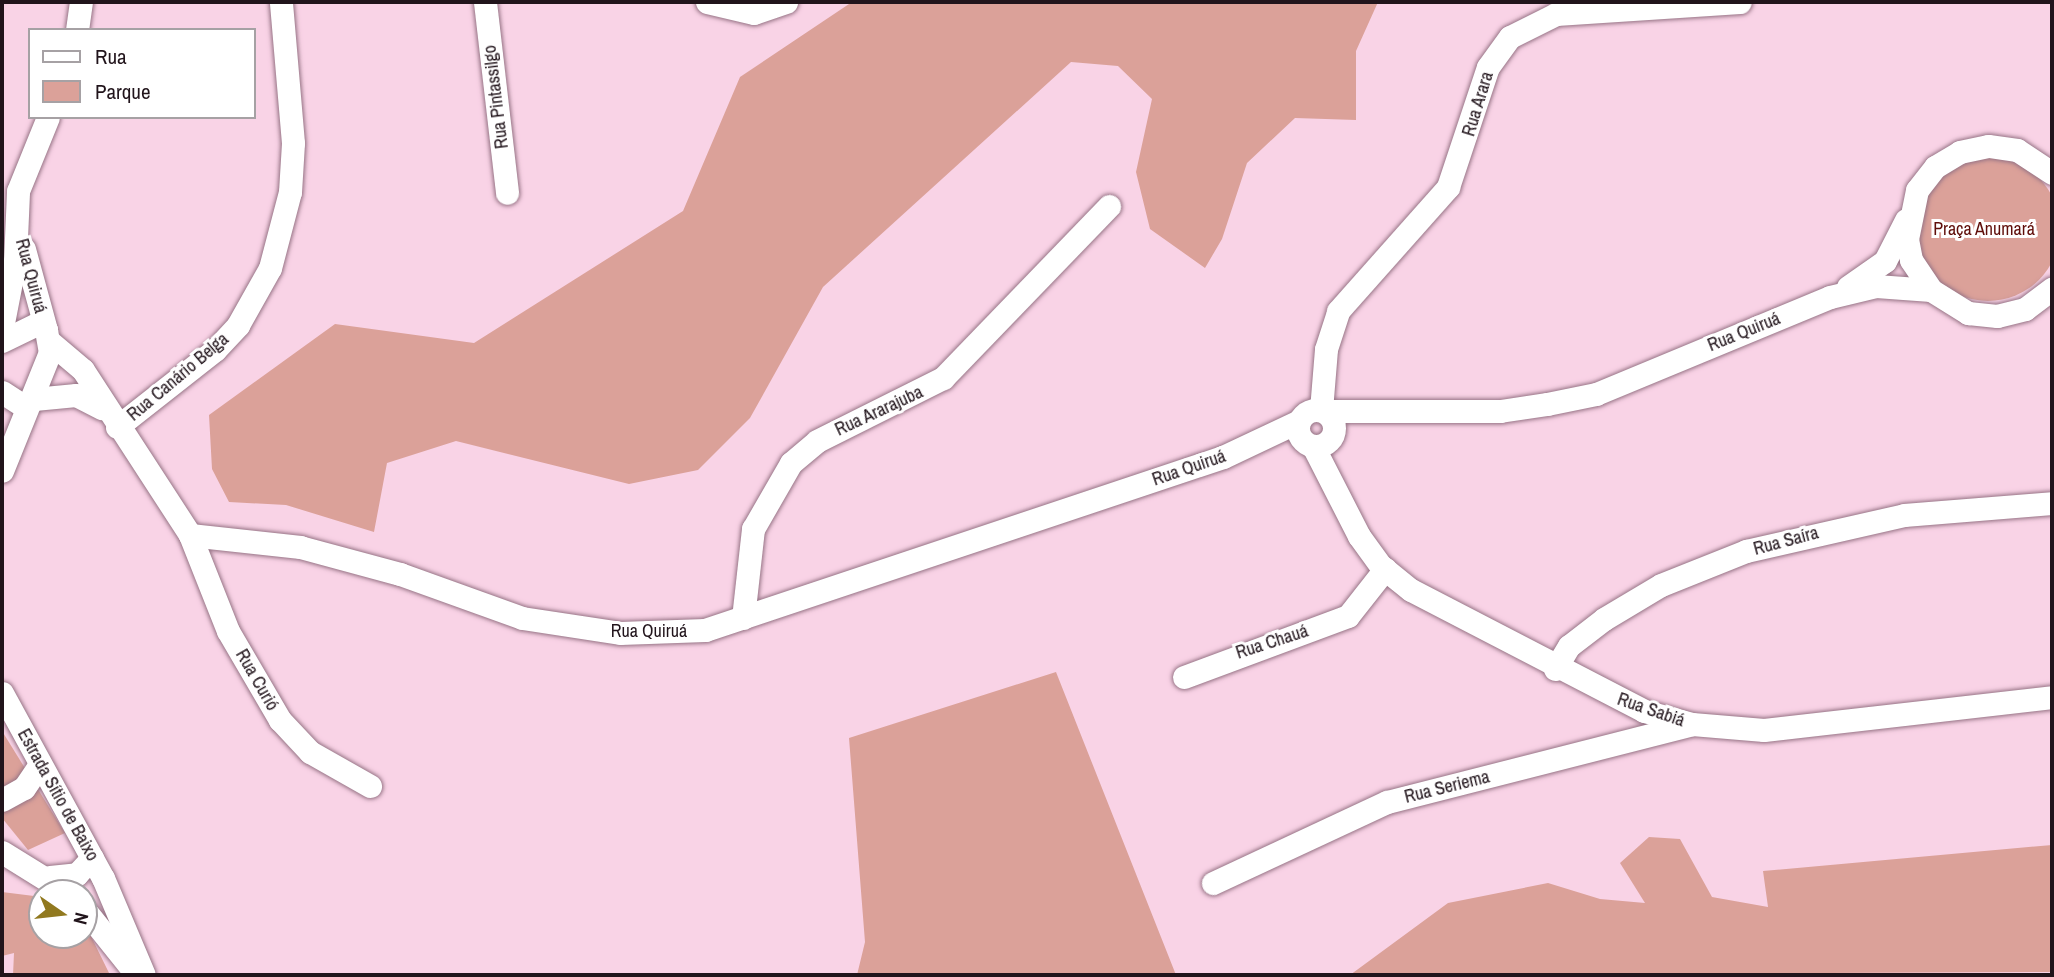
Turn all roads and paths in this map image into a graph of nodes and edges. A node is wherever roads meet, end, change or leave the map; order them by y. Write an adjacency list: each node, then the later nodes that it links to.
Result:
1 (81, 2): 8 (street)
2 (281, 2): 24 (street, Rua Canário Belga)
3 (485, 2): 11 (street, Rua Pintassilgo)
4 (786, 2): 6 (street)
5 (1740, 2): 7 (street, Rua Arara)
6 (709, 3)
7 (1680, 5): 25 (street, Rua Arara)
8 (77, 28)
9 (47, 119): 14 (street, Rua Quiruá)
10 (2052, 173): 13 (street)
11 (507, 192)
12 (1109, 206): 33 (street, Rua Ararajuba)
13 (1908, 218): 16 (street); 17 (street)
14 (16, 223): 18 (street, Rua Quiruá); 19 (street, Rua Quiruá)
15 (2052, 289): 16 (street)
16 (1931, 290): 17 (street)
17 (1830, 297): 25 (street, Rua Quiruá)
18 (2, 328)
19 (48, 336): 20 (street); 22 (street); 23 (street)
20 (2, 341)
21 (2, 392): 22 (street)
22 (30, 403): 23 (street); 26 (street)
23 (102, 408): 24 (street)
24 (117, 427): 29 (street)
25 (1317, 427): 30 (street, Rua Sabiá); 33 (street, Rua Quiruá)
26 (6, 443): 27 (street)
27 (2, 471)
28 (2052, 503): 34 (street, Rua Saíra)
29 (190, 535): 33 (street, Rua Quiruá); 41 (street, Rua Curió)
30 (1385, 569): 31 (street, Rua Sabiá); 32 (street)
31 (1411, 590): 32 (street, Rua Chauá); 34 (street, Rua Sabiá)
32 (1360, 607): 35 (street, Rua Chauá)
33 (743, 618)
34 (1555, 668): 38 (street, Rua Sabiá)
35 (1184, 677)
36 (2, 693): 39 (street, Estrada Sítio de Baixo)
37 (2052, 697): 38 (street, Rua Sabiá)
38 (1692, 724): 48 (street, Rua Seriema)
39 (40, 764): 40 (street, Estrada Sítio de Baixo); 42 (street)
40 (52, 786): 42 (street); 45 (street, Estrada Sítio de Baixo)
41 (370, 786)
42 (8, 798)
43 (2, 834): 44 (street)
44 (9, 856): 46 (street)
45 (92, 858): 46 (street); 51 (street, Estrada Sítio de Baixo)
46 (50, 877): 47 (street)
47 (52, 879)
48 (1213, 883)
49 (98, 926): 50 (street)
50 (137, 975)
51 (144, 975)

